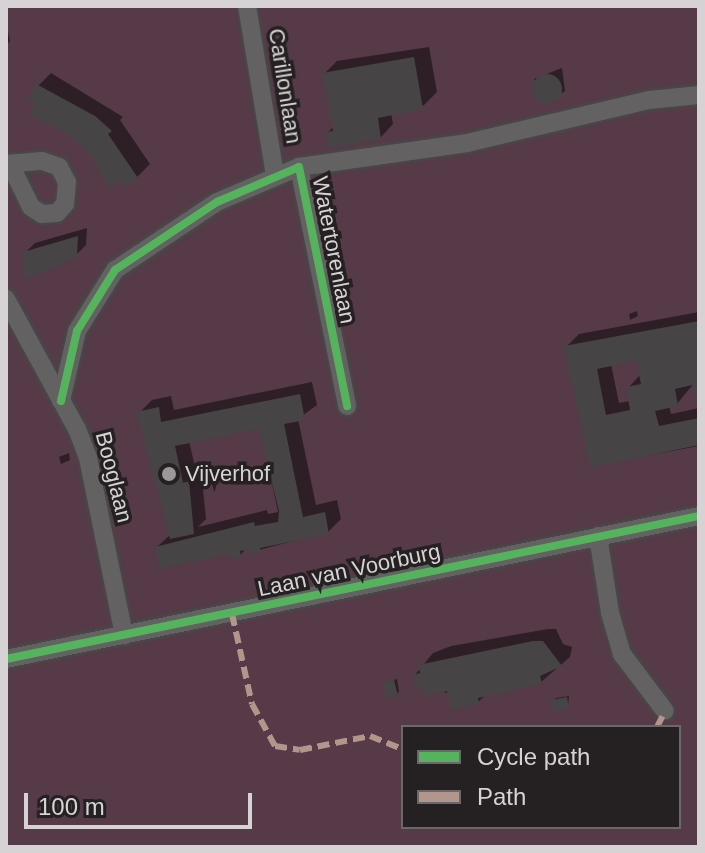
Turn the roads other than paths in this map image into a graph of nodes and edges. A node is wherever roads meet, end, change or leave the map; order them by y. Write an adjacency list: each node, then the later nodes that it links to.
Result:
1 (247, 6): 4 (street, Carillonlaan)
2 (699, 95): 3 (street, Watertorenlaan)
3 (299, 167): 4 (street, Watertorenlaan); 7 (street, Watertorenlaan)
4 (275, 175): 6 (street, Watertorenlaan)
5 (6, 299): 6 (street, Booglaan)
6 (61, 401): 10 (street, Booglaan)
7 (347, 406)
8 (699, 516): 9 (street, Laan van Voorburg)
9 (598, 536): 10 (street, Laan van Voorburg); 12 (street)
10 (124, 635): 11 (street, Laan van Voorburg)
11 (6, 659)
12 (665, 711)

